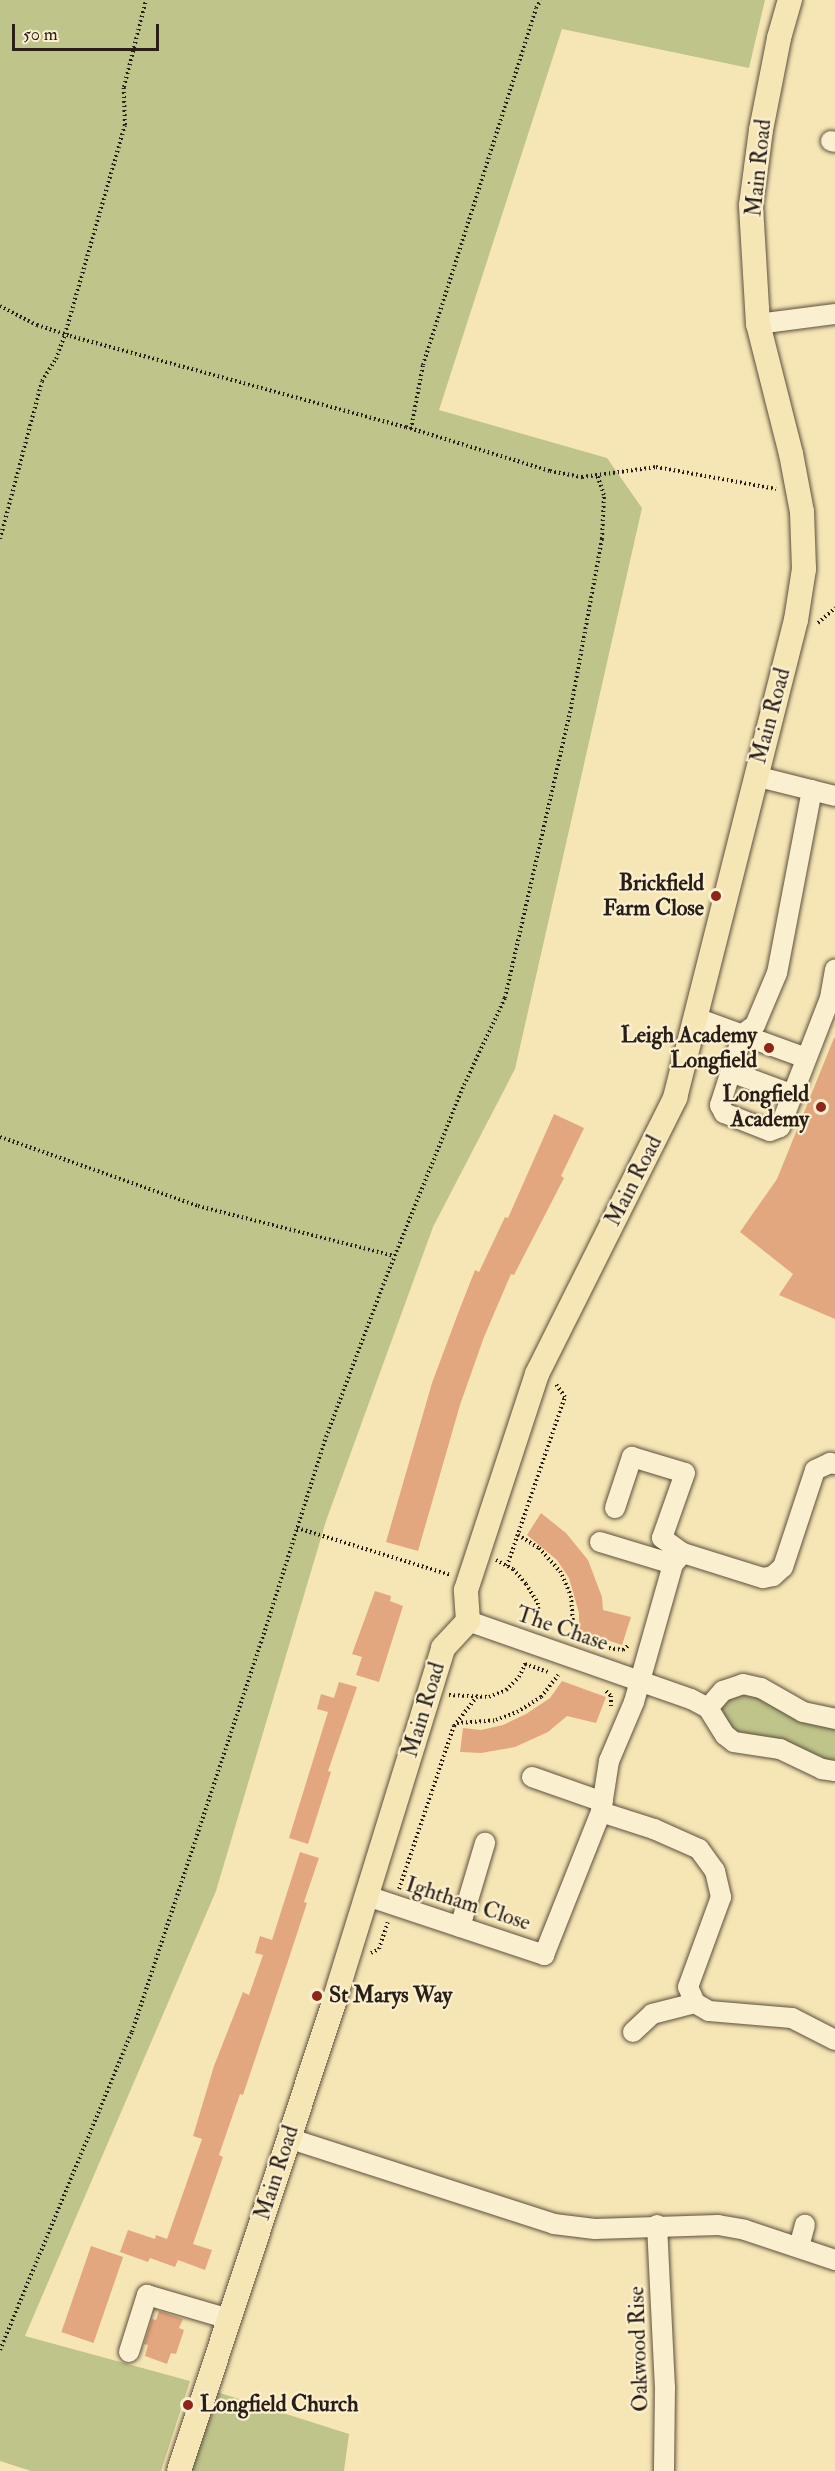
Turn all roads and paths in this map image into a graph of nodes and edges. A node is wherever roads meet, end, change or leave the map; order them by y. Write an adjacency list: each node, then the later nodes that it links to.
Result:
1 (146, 0): 7 (path)
2 (541, 0): 8 (path)
3 (790, 0): 6 (main road, Main Road)
4 (0, 306): 7 (path)
5 (835, 314): 6 (street)
6 (758, 324): 10 (main road, Main Road)
7 (65, 334): 8 (path); 11 (path)
8 (411, 429): 9 (path)
9 (597, 475): 10 (path); 22 (path)
10 (798, 493): 12 (main road, Main Road)
11 (0, 539)
12 (755, 776): 13 (street); 16 (main road, Main Road)
13 (812, 790): 14 (street); 17 (street)
14 (835, 796)
15 (835, 969): 18 (street)
16 (696, 1018): 17 (street); 23 (main road, Main Road)
17 (743, 1034): 18 (street); 19 (street)
18 (807, 1058): 20 (street)
19 (731, 1072): 20 (street); 20 (street)
20 (794, 1095)
21 (0, 1137): 22 (path)
22 (394, 1256): 26 (path)
23 (543, 1362): 27 (path); 31 (main road, Main Road)
24 (835, 1464): 29 (street)
25 (615, 1508): 29 (street)
26 (297, 1528): 31 (path); 67 (path)
27 (518, 1535): 30 (path); 37 (path)
28 (600, 1542): 29 (street)
29 (678, 1558): 43 (street)
30 (507, 1566)
31 (469, 1580): 32 (main road, Main Road)
32 (468, 1621): 43 (street, The Chase); 54 (main road, Main Road)
33 (539, 1627): 34 (path)
34 (548, 1630)
35 (565, 1635): 37 (path)
36 (633, 1636): 39 (path)
37 (574, 1638): 38 (path)
38 (585, 1641)
39 (606, 1647)
40 (525, 1664): 41 (path)
41 (558, 1675): 42 (path); 49 (path)
42 (567, 1678)
43 (641, 1682): 46 (street, The Chase); 52 (street)
44 (596, 1687): 47 (path)
45 (477, 1697): 49 (path)
46 (708, 1708): 48 (street); 50 (street)
47 (610, 1711)
48 (835, 1719)
49 (456, 1723): 55 (path)
50 (835, 1771)
51 (532, 1777): 52 (street)
52 (602, 1807): 56 (street, Ightham Close); 58 (street)
53 (485, 1843): 56 (street)
54 (367, 1896): 55 (street, Ightham Close); 57 (main road, Main Road)
55 (393, 1905): 56 (street, Ightham Close); 57 (path)
56 (460, 1927)
57 (345, 1966): 61 (main road, Main Road)
58 (695, 2003): 59 (street); 60 (street)
59 (633, 2032)
60 (835, 2040)
61 (288, 2138): 62 (street); 66 (main road, Main Road)
62 (657, 2225): 64 (street); 70 (street, Oakwood Rise)
63 (805, 2225): 64 (street)
64 (799, 2247): 65 (street)
65 (835, 2260)
66 (229, 2319): 68 (street); 69 (main road, Main Road)
67 (0, 2350)
68 (129, 2352)
69 (179, 2471)
70 (664, 2471)

